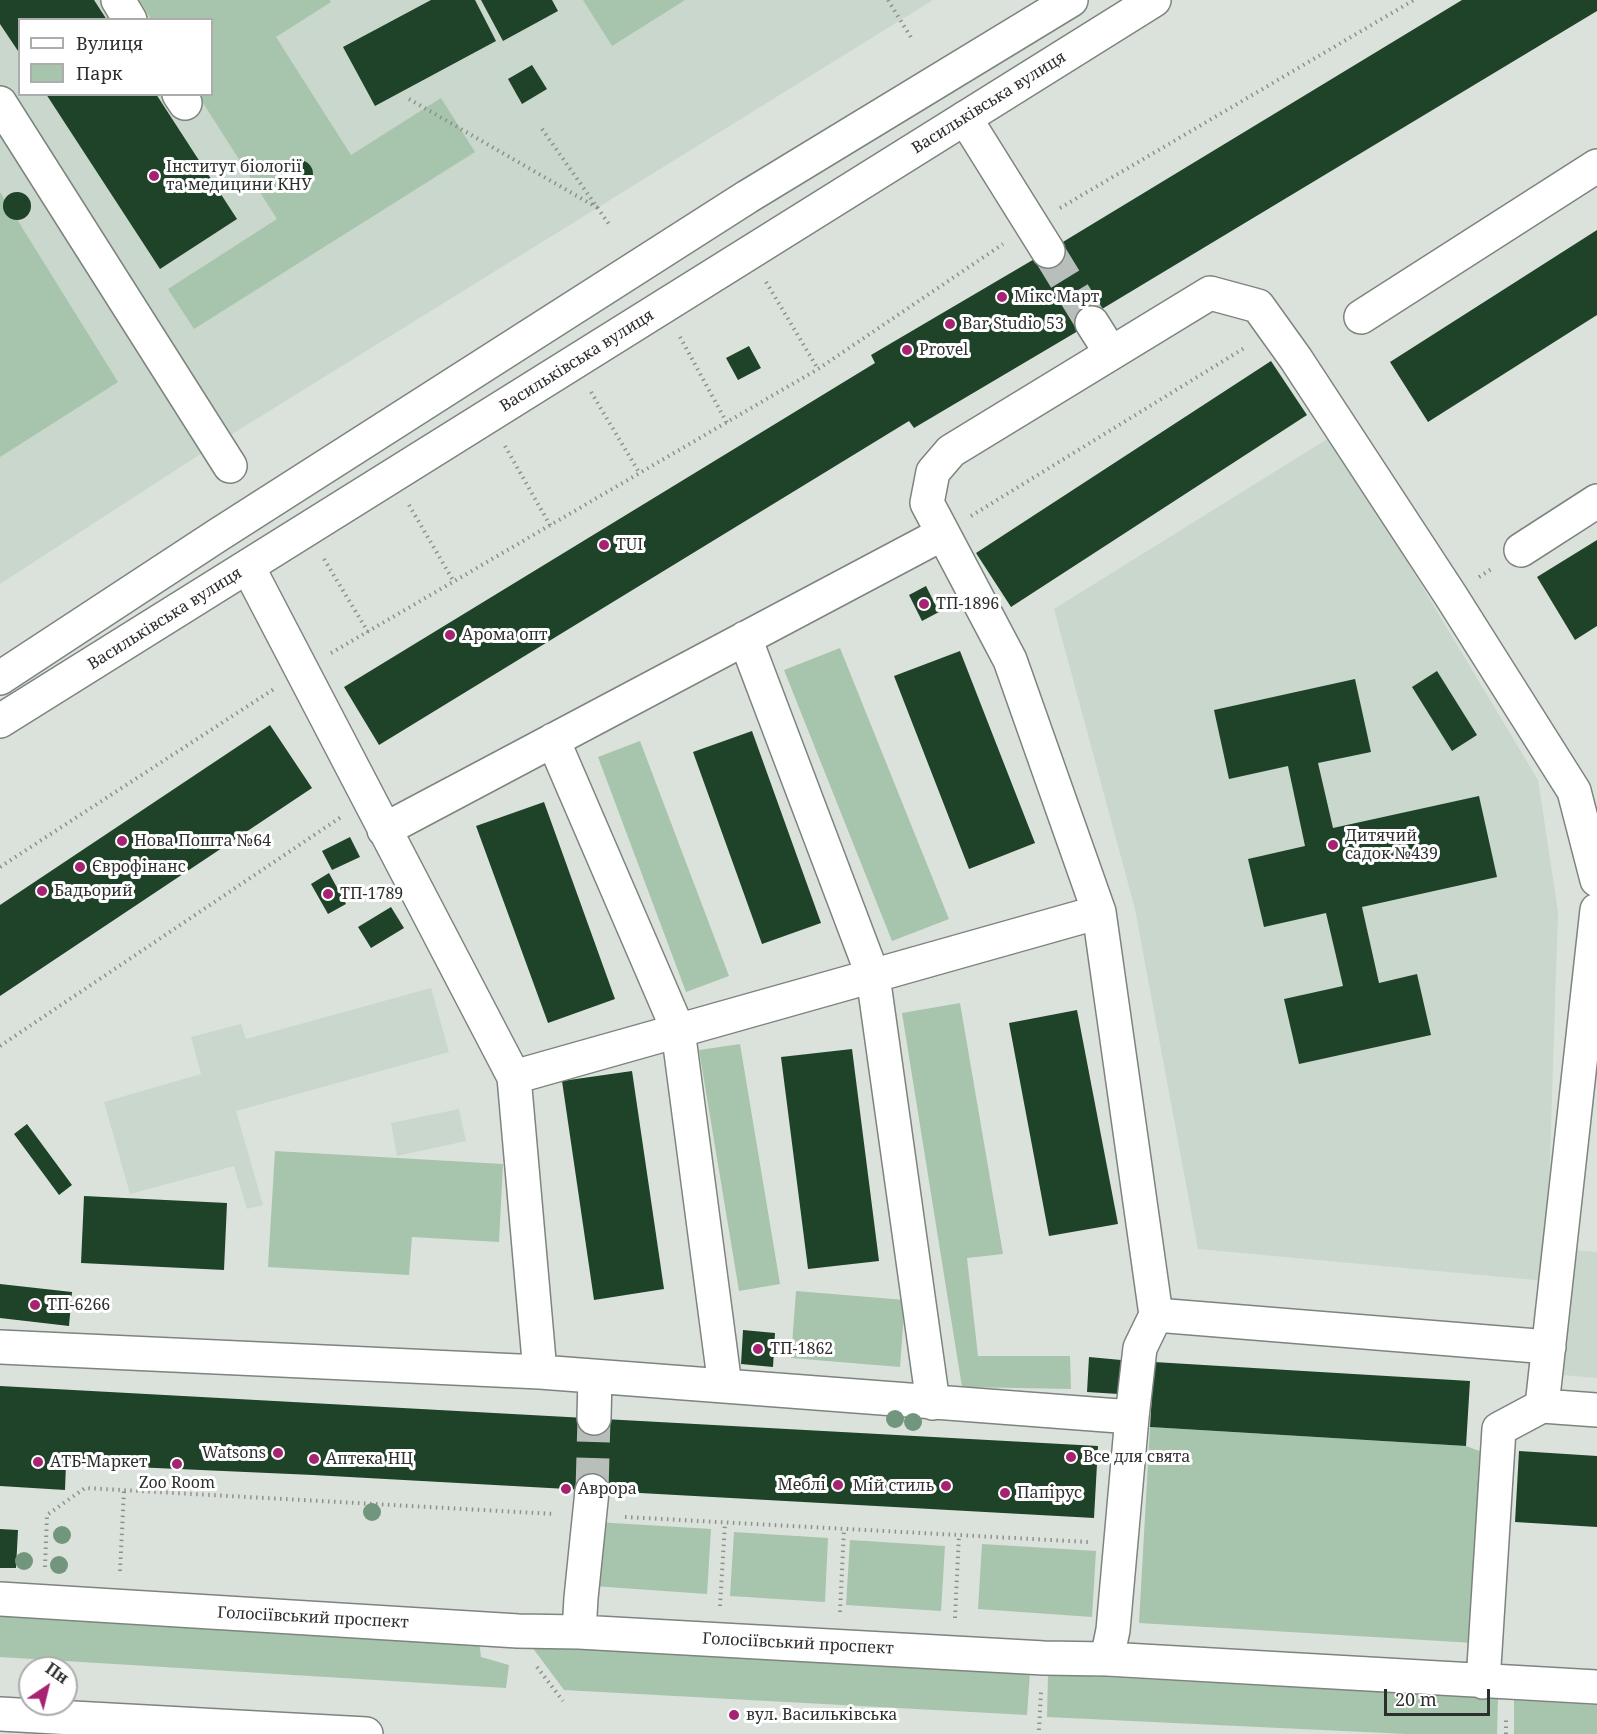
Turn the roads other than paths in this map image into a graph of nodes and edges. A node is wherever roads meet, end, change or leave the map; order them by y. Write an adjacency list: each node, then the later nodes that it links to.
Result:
1 (118, 0): 4 (main road)
2 (1071, 0): 18 (main road)
3 (1154, 0): 6 (main road, Васильківська вулиця)
4 (129, 18)
5 (0, 103): 12 (main road)
6 (965, 118): 8 (main road); 16 (main road, Васильківська вулиця)
7 (1597, 166): 9 (main road)
8 (1040, 238)
9 (1361, 317)
10 (1092, 322): 11 (main road)
11 (1111, 354): 14 (main road); 22 (main road)
12 (230, 466)
13 (1597, 501): 15 (main road)
14 (942, 534): 17 (main road); 24 (main road)
15 (1521, 550)
16 (248, 567): 19 (main road, Васильківська вулиця); 21 (main road)
17 (745, 638): 20 (main road); 25 (main road)
18 (0, 678)
19 (0, 721)
20 (553, 740): 21 (main road); 26 (main road)
21 (384, 830): 27 (main road)
22 (1597, 880)
23 (1597, 910): 28 (main road)
24 (1099, 912): 25 (main road); 29 (main road)
25 (873, 976): 26 (main road); 35 (main road)
26 (678, 1030): 27 (main road); 34 (main road)
27 (514, 1077): 32 (main road)
28 (1585, 1130): 31 (main road)
29 (1156, 1315): 31 (main road); 38 (main road)
30 (0, 1347): 32 (main road)
31 (1549, 1347): 36 (main road)
32 (540, 1372): 33 (main road)
33 (595, 1377): 34 (main road); 39 (main road)
34 (725, 1386): 35 (main road)
35 (933, 1402): 38 (main road)
36 (1542, 1406): 37 (main road); 44 (main road)
37 (1597, 1410)
38 (1132, 1417): 43 (main road)
39 (594, 1418)
40 (591, 1503): 42 (main road)
41 (0, 1599): 42 (main road, Голосіївський проспект)
42 (579, 1632): 43 (main road, Голосіївський проспект)
43 (1107, 1659): 44 (main road, Голосіївський проспект)
44 (1483, 1682): 45 (main road, Голосіївський проспект)
45 (1597, 1687)
46 (2, 1715): 47 (main road)
47 (366, 1734)

